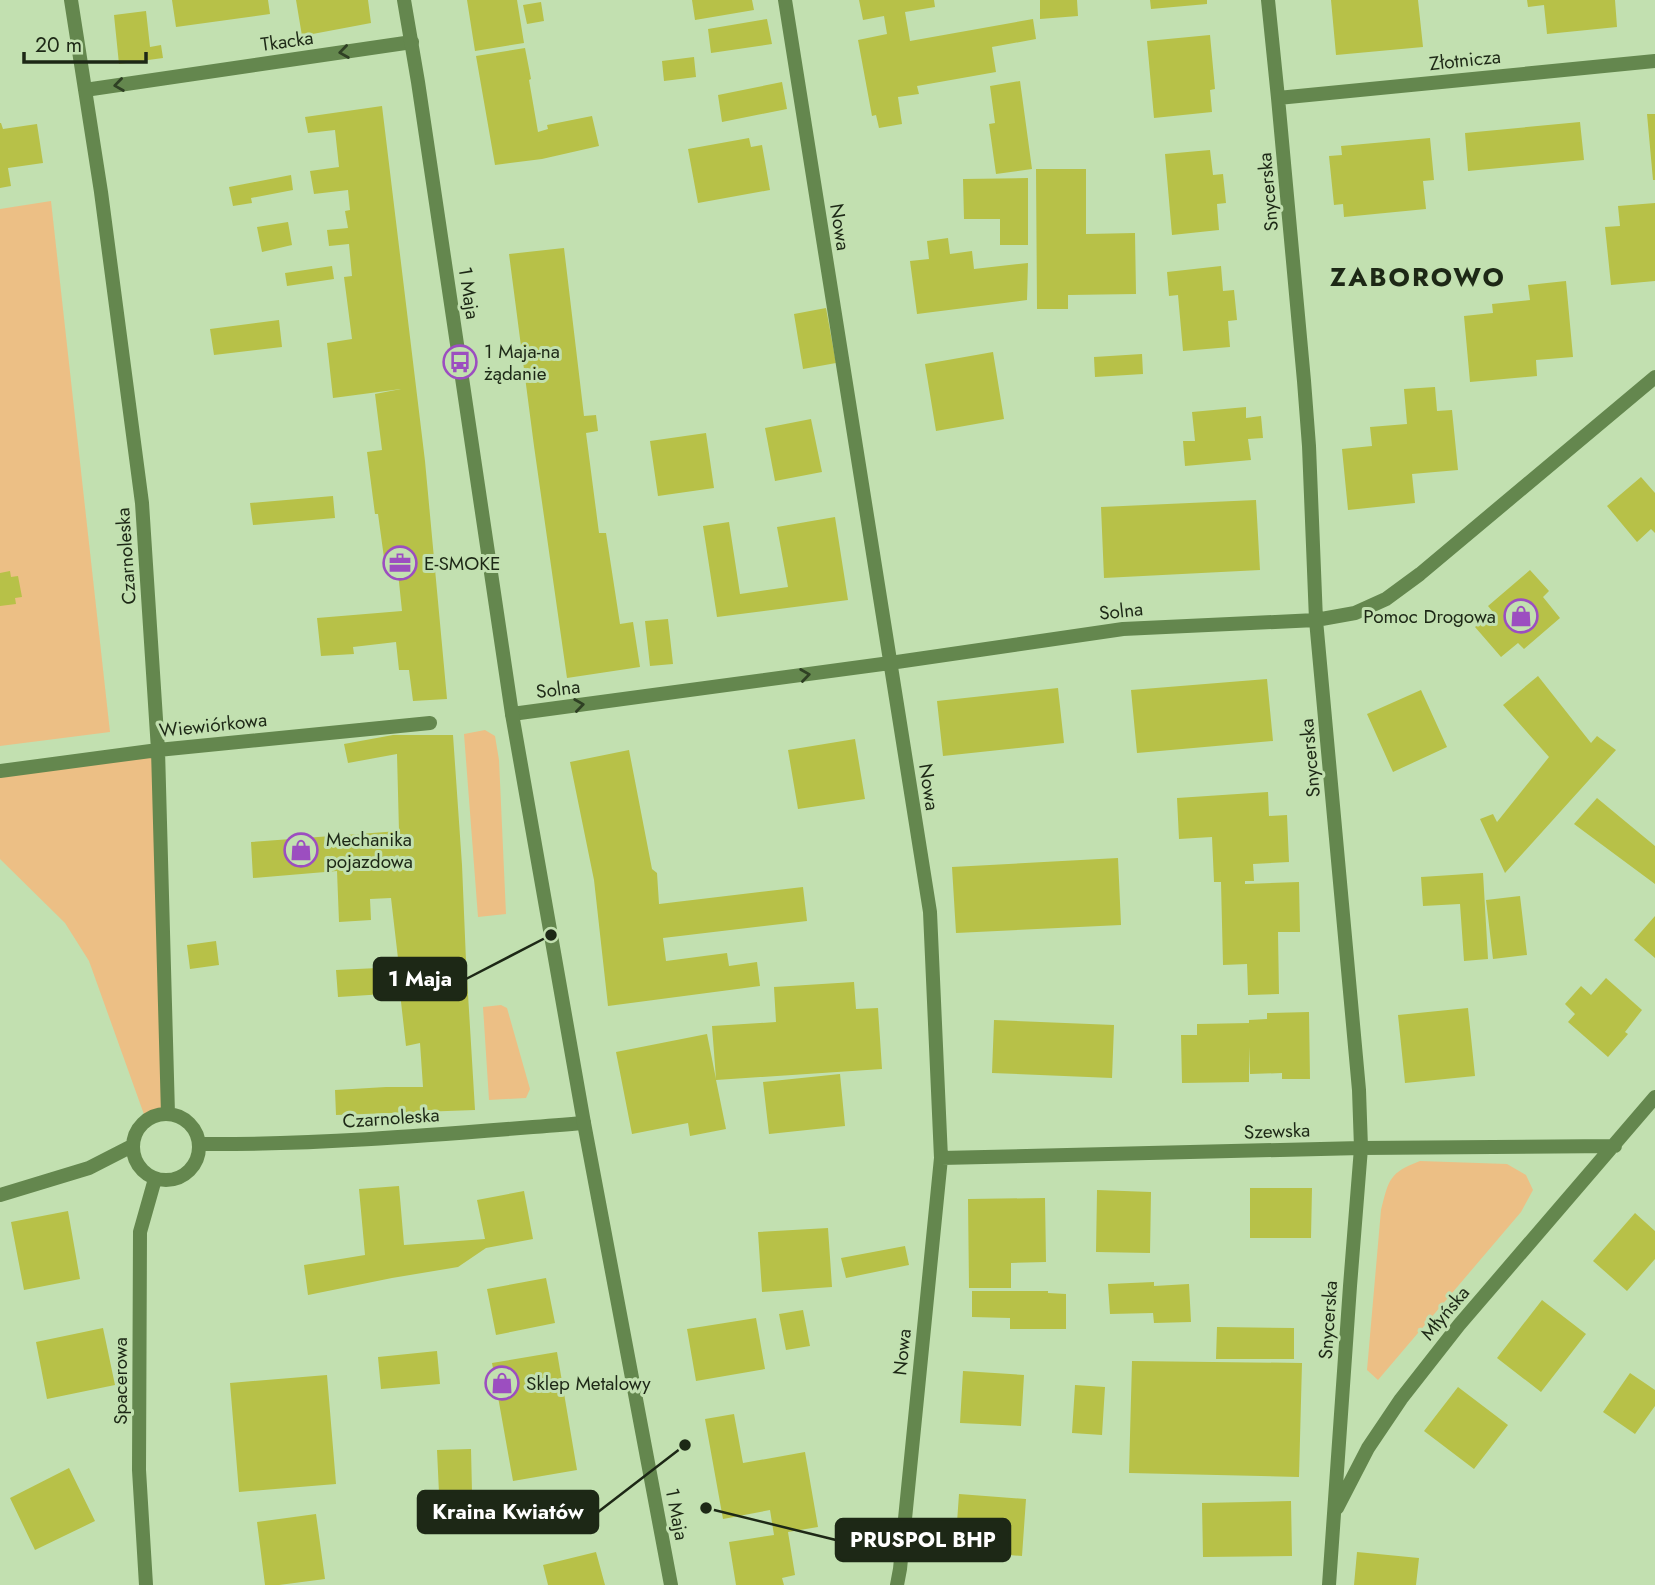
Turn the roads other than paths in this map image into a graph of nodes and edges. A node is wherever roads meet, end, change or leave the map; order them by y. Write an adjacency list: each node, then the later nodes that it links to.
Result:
1 (71, 0): 7 (street, Czarnoleska)
2 (404, 0): 5 (street, 1 Maja)
3 (785, 0): 11 (street, Nowa)
4 (1268, 0): 8 (street, Snycerska)
5 (412, 42): 7 (street, Tkacka, one-way to 7); 12 (street, 1 Maja)
6 (1655, 61): 8 (street, Złotnicza)
7 (85, 90): 14 (street, Czarnoleska)
8 (1278, 97): 10 (street, Snycerska)
9 (1655, 377): 10 (street, Solna)
10 (1316, 620): 11 (street, Solna); 22 (street, Snycerska)
11 (890, 663): 12 (street, Solna, one-way to 11); 23 (street, Nowa)
12 (512, 714): 18 (street, 1 Maja)
13 (430, 723): 14 (street, Wiewiórkowa)
14 (158, 750): 15 (street, Wiewiórkowa); 17 (street, Czarnoleska)
15 (0, 771)
16 (1655, 1097): 21 (street, Młyńska)
17 (168, 1114): 19 (street); 20 (street)
18 (584, 1123): 19 (street, Czarnoleska); 28 (street, 1 Maja)
19 (200, 1144): 24 (street)
20 (132, 1146): 24 (street); 25 (street)
21 (1615, 1146): 22 (street, Szewska); 26 (street, Młyńska)
22 (1361, 1148): 23 (street, Szewska); 26 (street, Snycerska)
23 (941, 1158): 29 (street, Nowa)
24 (155, 1179): 27 (street, Spacerowa)
25 (0, 1195)
26 (1334, 1512): 30 (street, Młyńska)
27 (146, 1585)
28 (671, 1585)
29 (897, 1585)
30 (1329, 1585)

